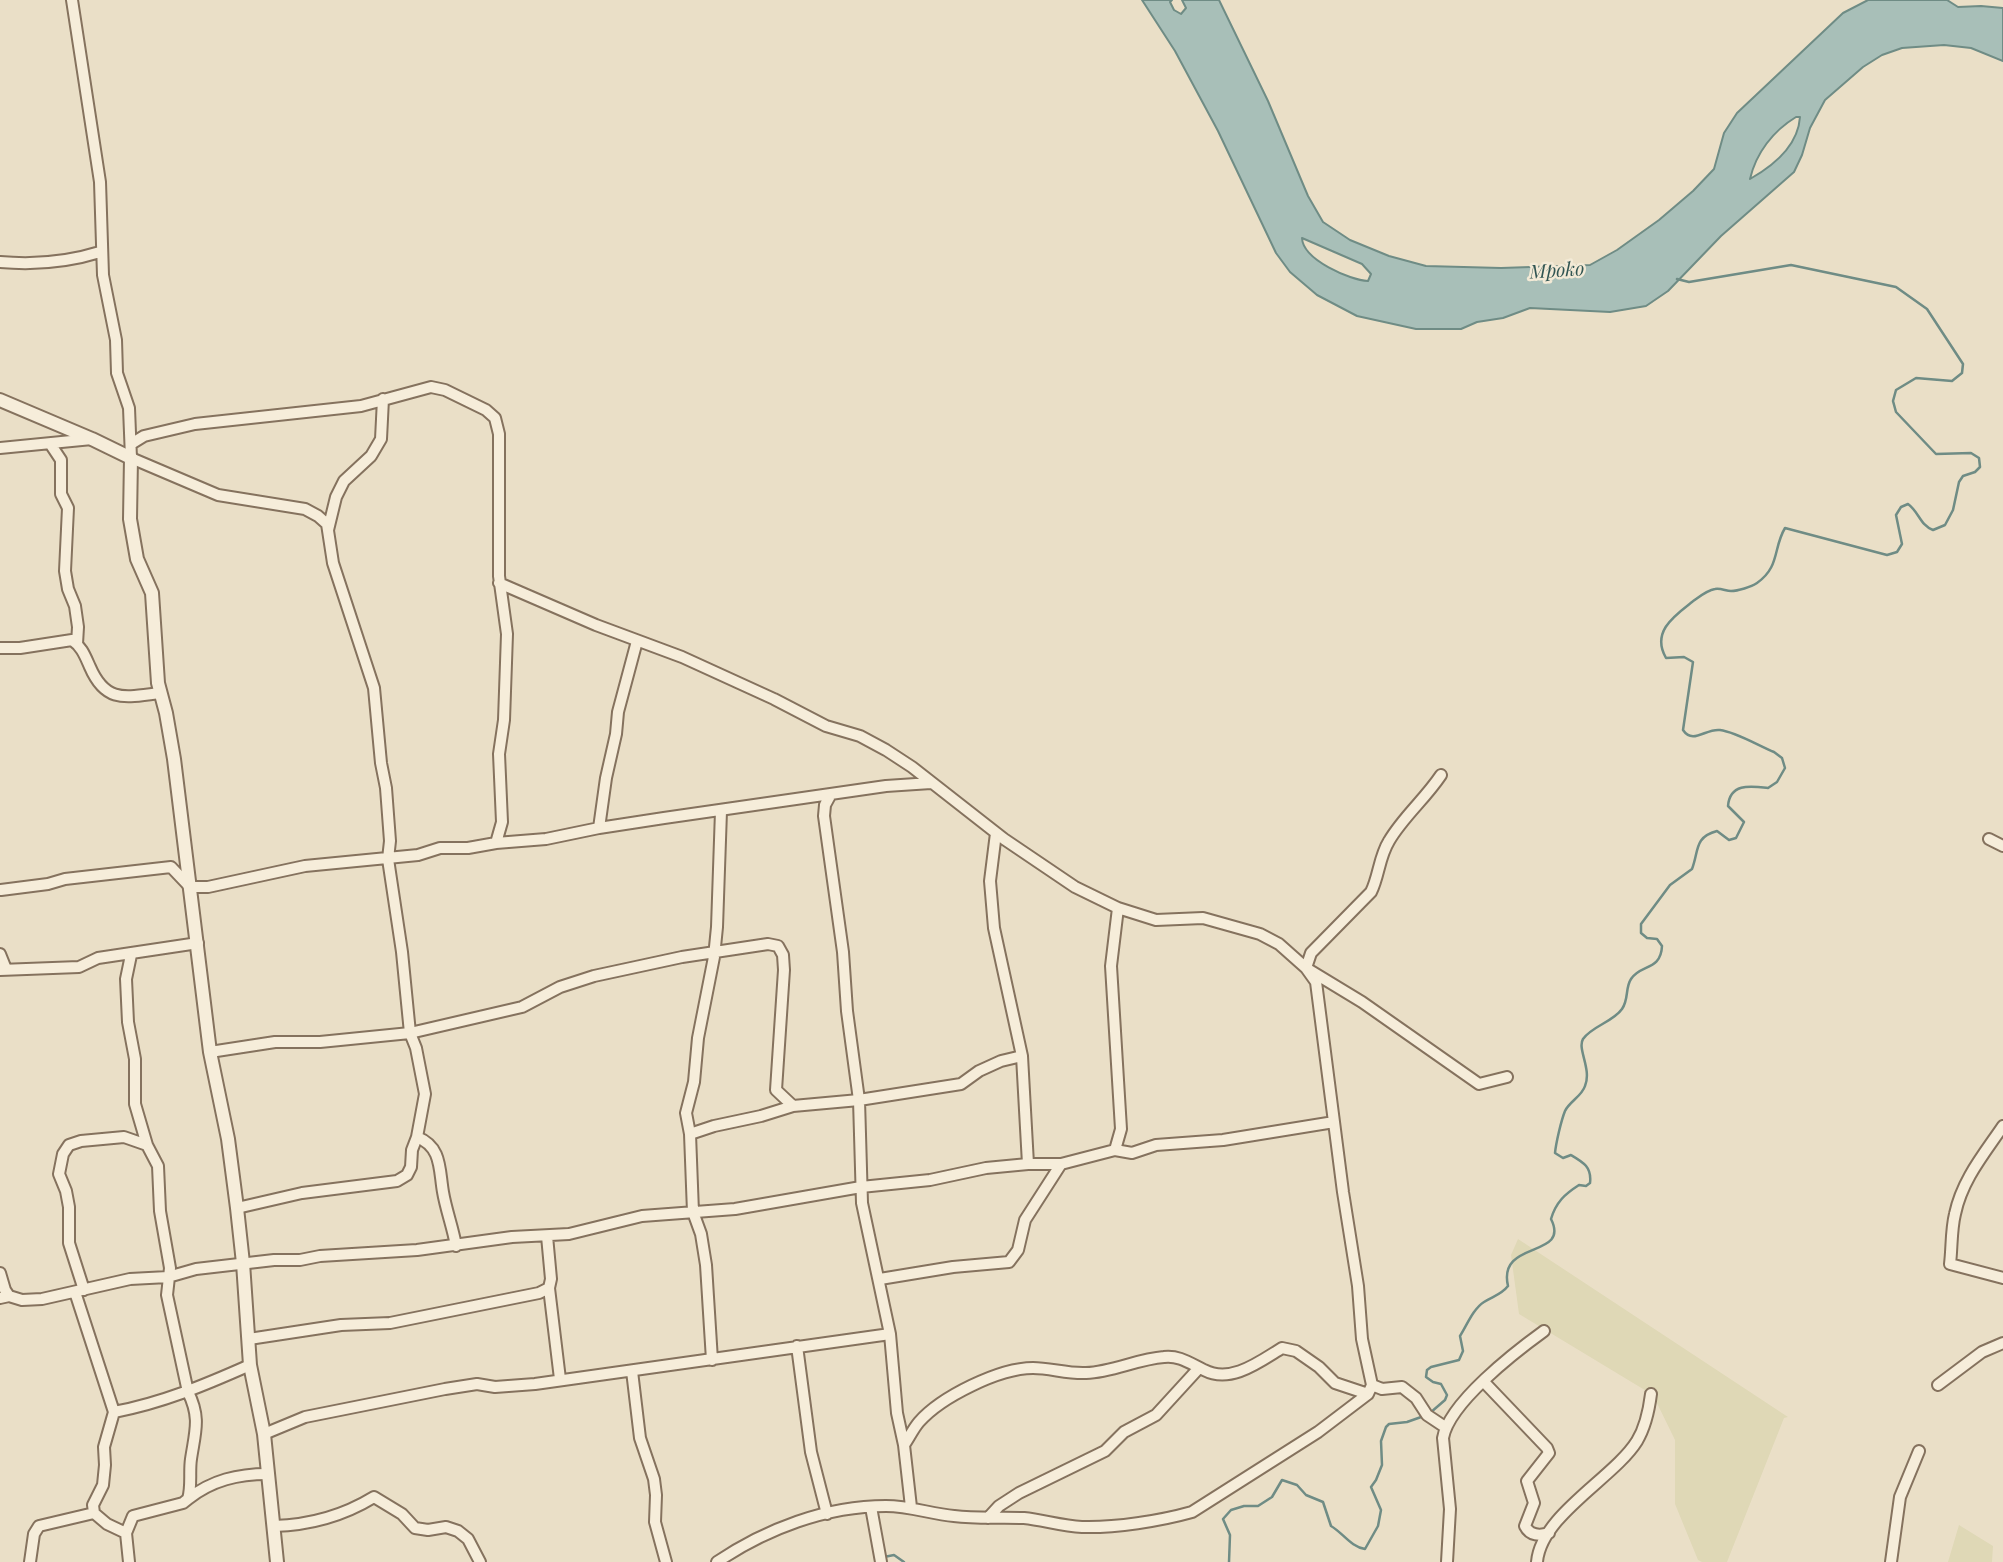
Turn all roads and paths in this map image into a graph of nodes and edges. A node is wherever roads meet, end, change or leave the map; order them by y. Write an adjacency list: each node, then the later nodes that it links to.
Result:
1 (72, 0): 2 (street)
2 (100, 252): 3 (street); 8 (street)
3 (0, 262)
4 (383, 399): 8 (street); 11 (street); 12 (street)
5 (0, 400): 6 (street)
6 (92, 439): 7 (street); 10 (street)
7 (51, 444): 9 (street); 14 (street)
8 (131, 444): 10 (street)
9 (0, 449)
10 (131, 458): 11 (street); 16 (street)
11 (328, 530): 26 (street)
12 (499, 583): 13 (street); 24 (street)
13 (637, 641): 18 (street); 21 (street)
14 (77, 644): 15 (street); 16 (street)
15 (0, 648)
16 (160, 693): 27 (street)
17 (1441, 775): 34 (street)
18 (931, 783): 19 (street); 22 (street)
19 (831, 794): 20 (street); 40 (street)
20 (721, 811): 21 (street); 31 (street)
21 (599, 828): 24 (street)
22 (996, 833): 29 (street); 38 (street)
23 (1989, 839): 25 (street)
24 (496, 843): 26 (street)
25 (2003, 846)
26 (388, 859): 27 (street); 36 (street)
27 (190, 887): 28 (street); 30 (street)
28 (0, 893)
29 (1118, 908): 34 (street); 47 (street)
30 (198, 943): 33 (street); 37 (street)
31 (714, 953): 36 (street); 41 (street); 44 (street)
32 (0, 954): 35 (street)
33 (131, 955): 35 (street); 46 (street)
34 (1307, 968): 39 (street); 42 (street)
35 (3, 970)
36 (410, 1033): 37 (street); 45 (street)
37 (210, 1052): 51 (street)
38 (1022, 1056): 40 (street); 48 (street)
39 (1507, 1077)
40 (859, 1100): 41 (street); 50 (street)
41 (793, 1106): 44 (street)
42 (1334, 1122): 47 (street); 75 (street)
43 (2003, 1126): 58 (street)
44 (690, 1133): 52 (street)
45 (417, 1137): 51 (street); 54 (street)
46 (147, 1145): 57 (street); 61 (street)
47 (1115, 1150): 49 (street)
48 (1028, 1164): 49 (street); 50 (street)
49 (1061, 1164): 59 (street)
50 (861, 1187): 52 (street); 59 (street)
51 (237, 1208): 55 (street)
52 (693, 1212): 53 (street); 68 (street)
53 (547, 1236): 54 (street); 60 (street)
54 (456, 1246): 55 (street)
55 (243, 1263): 57 (street); 65 (street)
56 (0, 1273): 62 (street)
57 (167, 1278): 61 (street); 76 (street)
58 (2003, 1278)
59 (880, 1279): 64 (street)
60 (549, 1288): 65 (street); 72 (street)
61 (79, 1291): 62 (street); 78 (street)
62 (5, 1297)
63 (1544, 1331): 73 (street)
64 (890, 1334): 67 (street); 81 (street)
65 (248, 1339): 69 (street)
66 (2003, 1342): 74 (street)
67 (797, 1346): 68 (street); 88 (street)
68 (712, 1360): 71 (street)
69 (250, 1365): 76 (street); 80 (street)
70 (1199, 1368): 75 (street); 81 (street); 89 (street)
71 (632, 1371): 72 (street); 98 (street)
72 (560, 1379): 80 (street)
73 (1484, 1382): 79 (street); 91 (street)
74 (1938, 1385)
75 (1370, 1389): 79 (street); 89 (street)
76 (188, 1392): 78 (street); 84 (street)
77 (1651, 1394): 91 (street)
78 (114, 1412): 87 (street)
79 (1445, 1427): 100 (street)
80 (264, 1434): 83 (street)
81 (904, 1445): 86 (street)
82 (1919, 1451): 102 (street)
83 (268, 1474): 84 (street); 90 (street)
84 (188, 1499): 92 (street)
85 (871, 1507): 86 (street); 88 (street); 93 (street)
86 (911, 1507): 89 (street)
87 (94, 1513): 92 (street); 94 (street)
88 (827, 1514): 99 (street)
89 (988, 1518)
90 (274, 1526): 96 (street); 97 (street)
91 (1549, 1532): 101 (street)
92 (126, 1533): 95 (street)
93 (880, 1558)
94 (30, 1562)
95 (129, 1562)
96 (277, 1562)
97 (480, 1562)
98 (666, 1562)
99 (717, 1562)
100 (1447, 1562)
101 (1538, 1562)
102 (1891, 1562)

